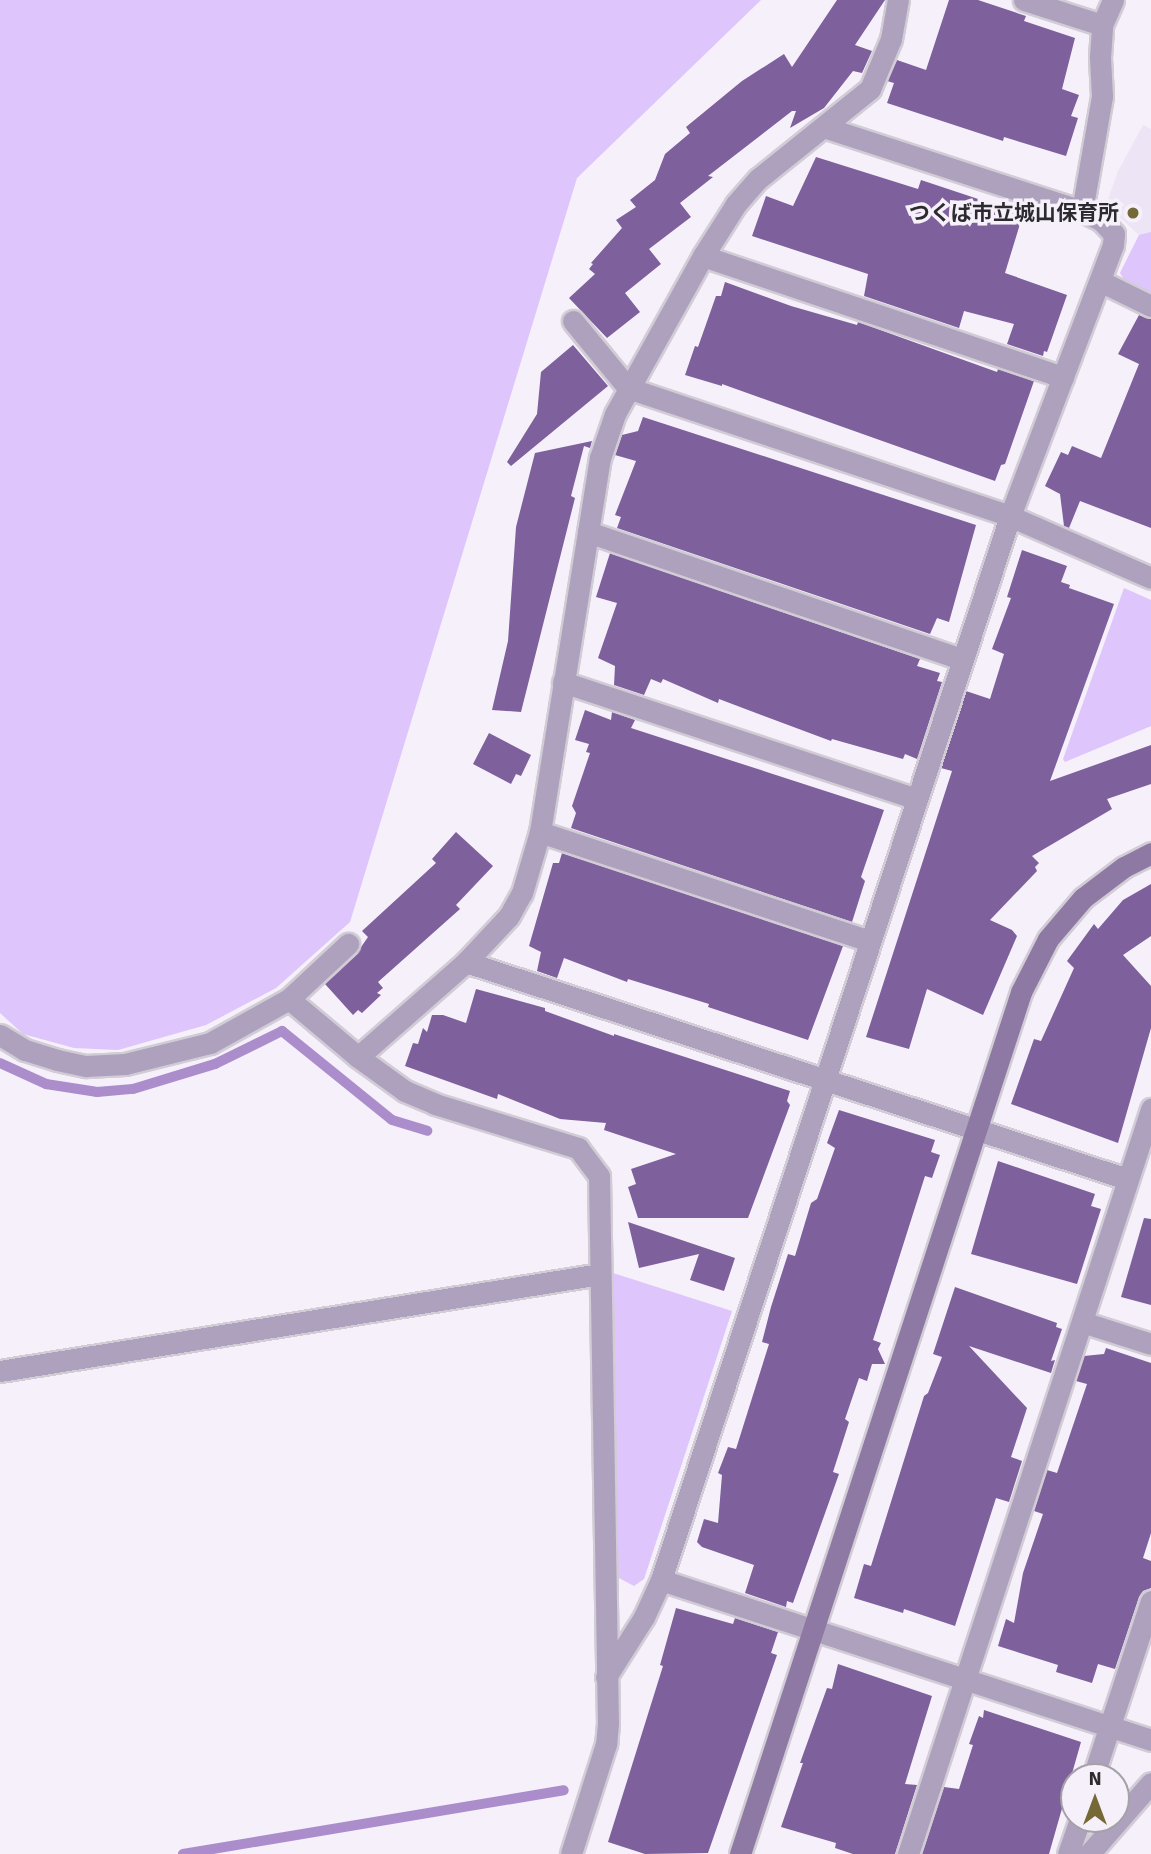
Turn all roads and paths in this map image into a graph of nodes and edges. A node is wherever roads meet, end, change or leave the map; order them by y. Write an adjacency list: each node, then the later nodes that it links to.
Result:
1 (898, 0): 5 (street)
2 (1024, 0): 4 (street)
3 (1113, 0): 4 (street)
4 (1102, 25): 6 (street)
5 (824, 127): 6 (street); 7 (street)
6 (1082, 211): 8 (street)
7 (703, 256): 11 (street); 12 (street)
8 (1100, 281): 9 (street); 11 (street)
9 (1151, 306)
10 (573, 321): 12 (street)
11 (1063, 377): 13 (street)
12 (628, 388): 13 (street); 14 (street)
13 (1010, 516): 15 (street); 16 (street)
14 (588, 533): 16 (street); 17 (street)
15 (1151, 578)
16 (962, 659): 18 (street)
17 (563, 682): 18 (street); 19 (street)
18 (916, 799): 21 (street)
19 (540, 832): 21 (street); 23 (street)
20 (1151, 853): 29 (street)
21 (869, 941): 27 (street)
22 (348, 944): 24 (street)
23 (466, 962): 26 (street); 27 (street)
24 (289, 999): 25 (street); 26 (street)
25 (0, 1035)
26 (358, 1057): 31 (street)
27 (823, 1080): 29 (street); 35 (street)
28 (1151, 1109): 30 (street)
29 (976, 1130): 30 (street); 37 (street)
30 (1127, 1179): 32 (street)
31 (600, 1274): 34 (street); 38 (street)
32 (1082, 1322): 33 (street); 39 (street)
33 (1151, 1344)
34 (0, 1371)
35 (661, 1580): 37 (street); 38 (street)
36 (1151, 1601): 40 (street)
37 (814, 1629): 39 (street); 46 (street)
38 (606, 1677): 45 (street)
39 (964, 1679): 40 (street); 47 (street)
40 (1110, 1727): 41 (street); 42 (street)
41 (1151, 1740)
42 (1098, 1763)
43 (1151, 1783): 49 (street)
44 (1075, 1833): 48 (street)
45 (570, 1854)
46 (740, 1854)
47 (908, 1854)
48 (1068, 1854)
49 (1088, 1854)

